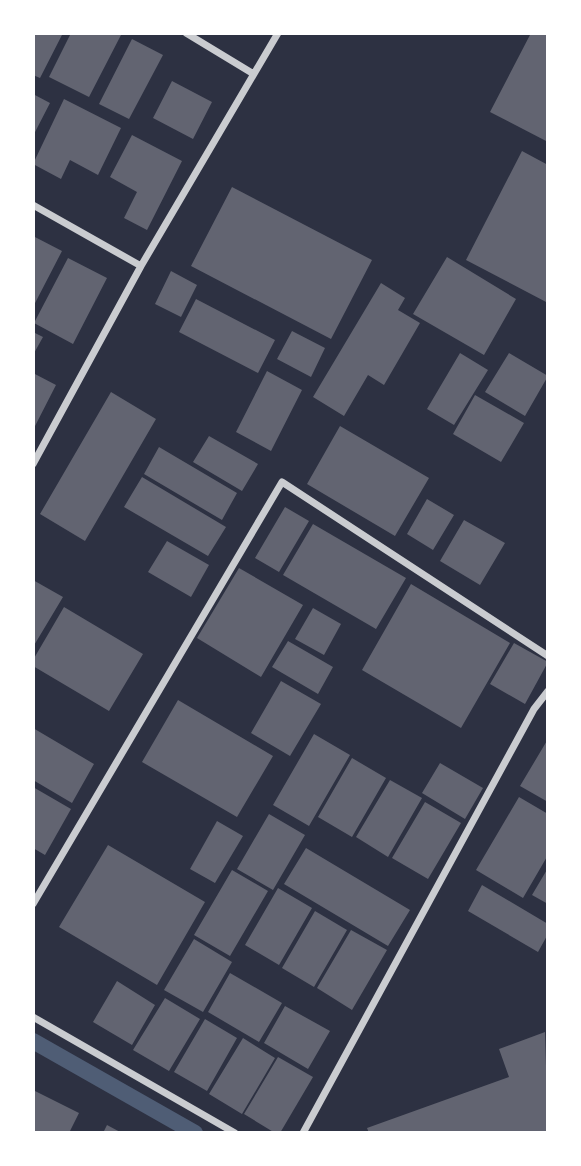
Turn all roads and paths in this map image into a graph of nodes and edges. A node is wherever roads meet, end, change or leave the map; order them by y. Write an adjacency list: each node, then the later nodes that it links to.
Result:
1 (186, 33): 3 (street)
2 (278, 33): 3 (street)
3 (252, 73): 5 (street)
4 (33, 205): 5 (street)
5 (141, 266): 6 (street)
6 (33, 464)
7 (548, 656): 9 (street)
8 (548, 691): 12 (street)
9 (33, 904)
10 (33, 1017): 11 (street)
11 (235, 1133)
12 (303, 1133)

